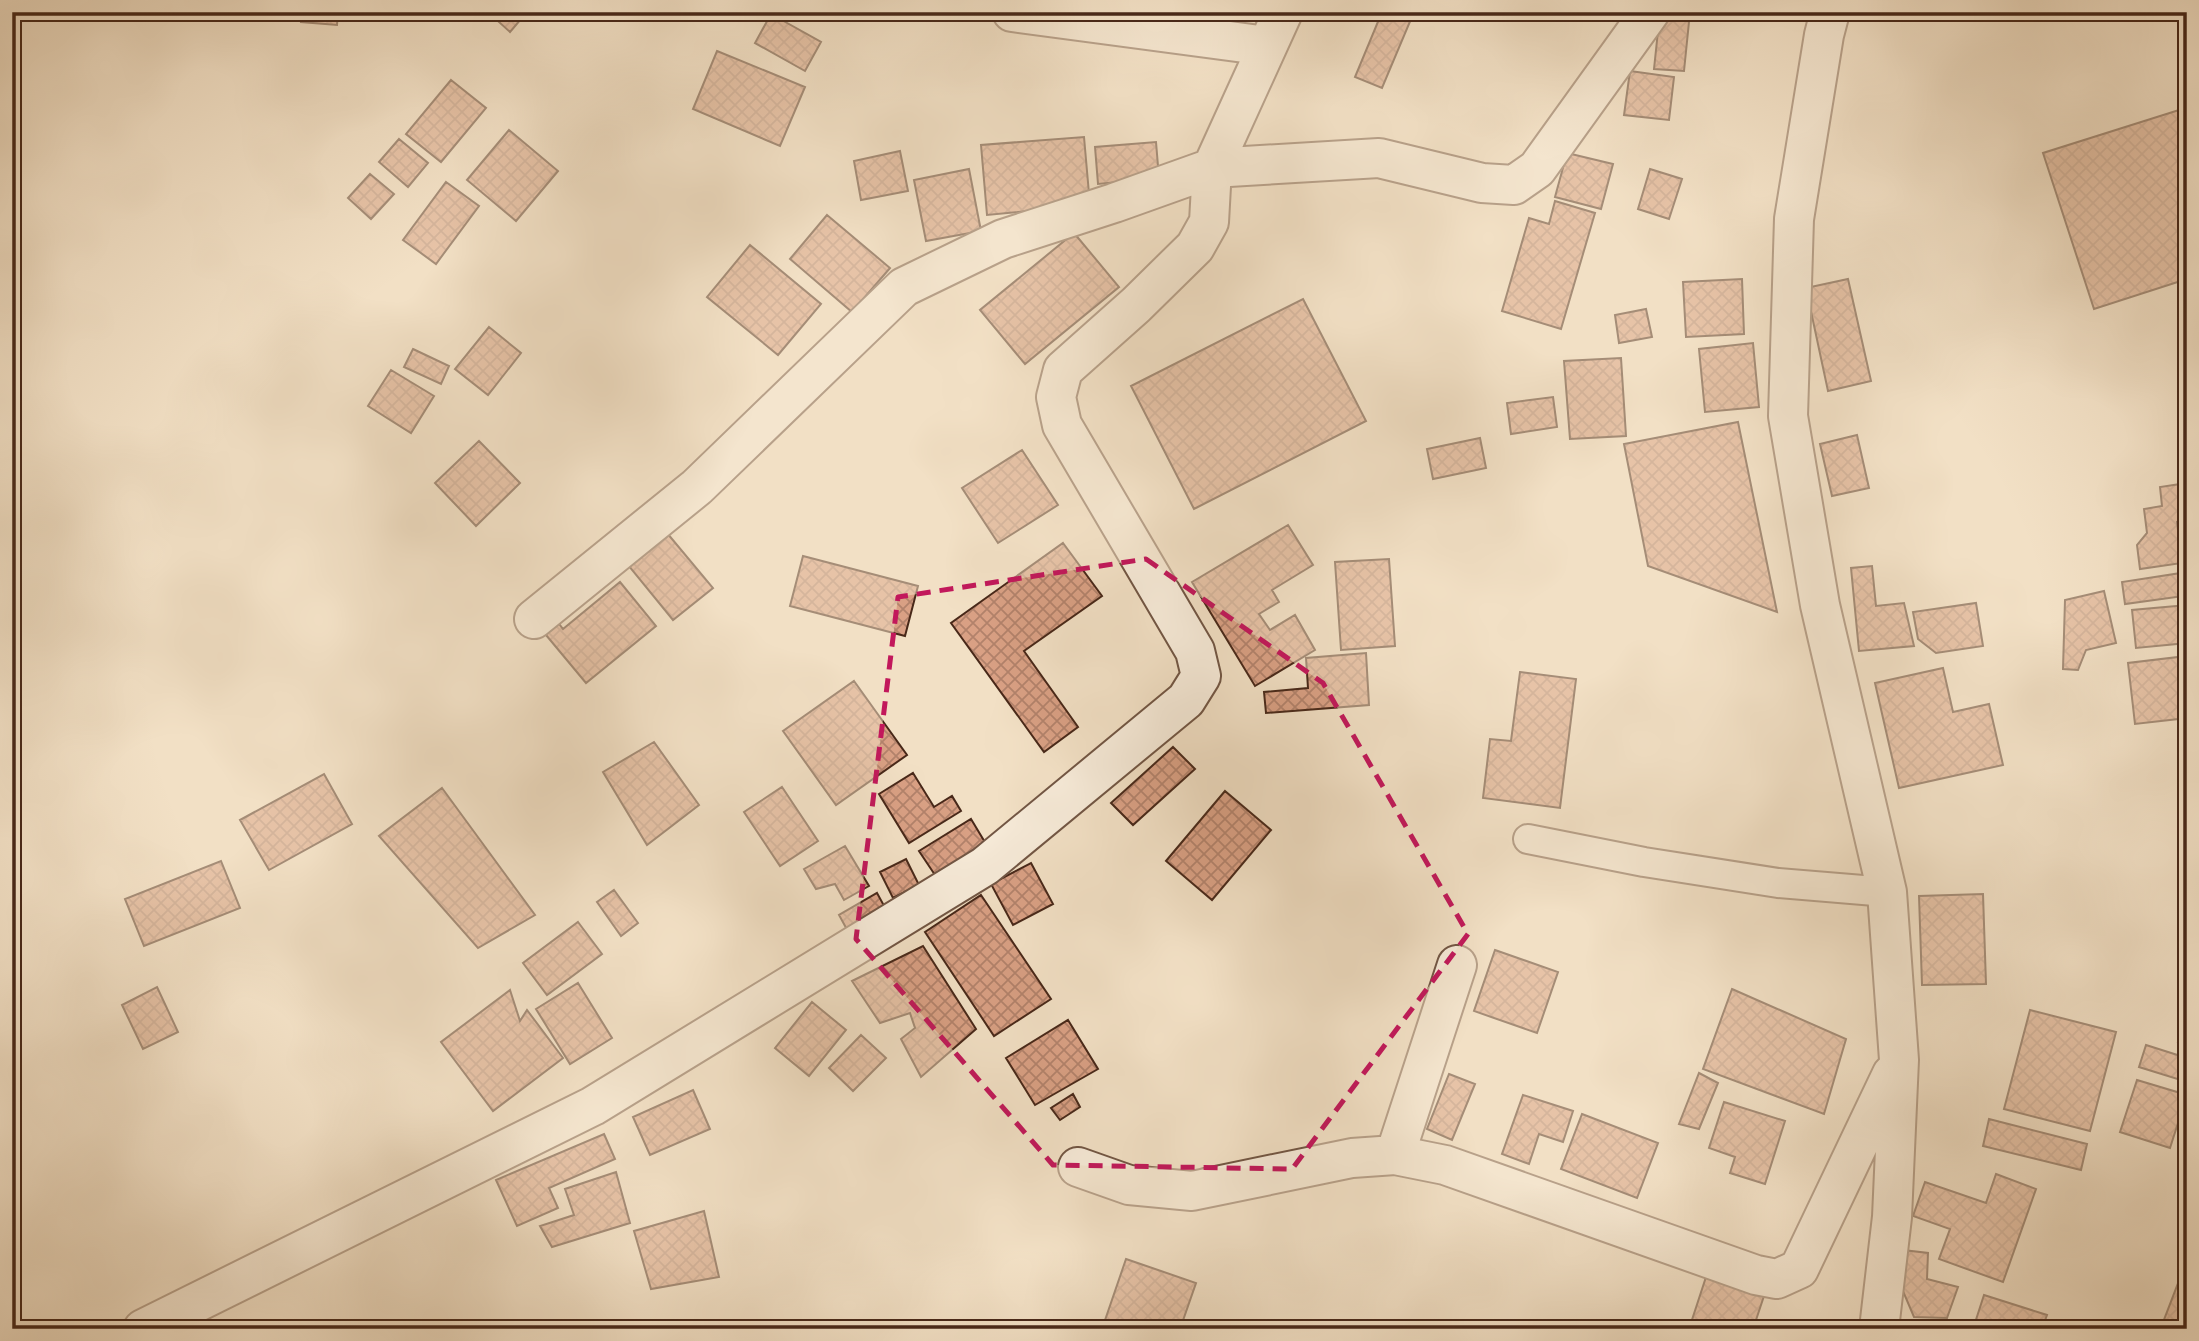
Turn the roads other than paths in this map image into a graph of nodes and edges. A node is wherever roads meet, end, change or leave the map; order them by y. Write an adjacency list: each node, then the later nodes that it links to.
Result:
1 (1012, 12): 5 (street)
2 (1283, 12): 5 (street)
3 (1650, 12): 6 (street)
4 (1830, 12): 9 (street)
5 (1267, 46): 6 (street)
6 (1212, 168): 7 (street); 14 (street)
7 (534, 619)
8 (1528, 839): 9 (lane)
9 (1887, 892): 11 (street)
10 (1457, 965): 12 (street)
11 (1899, 1060): 12 (street); 15 (street)
12 (1395, 1155): 13 (street)
13 (1078, 1167)
14 (143, 1329)
15 (1879, 1329)

